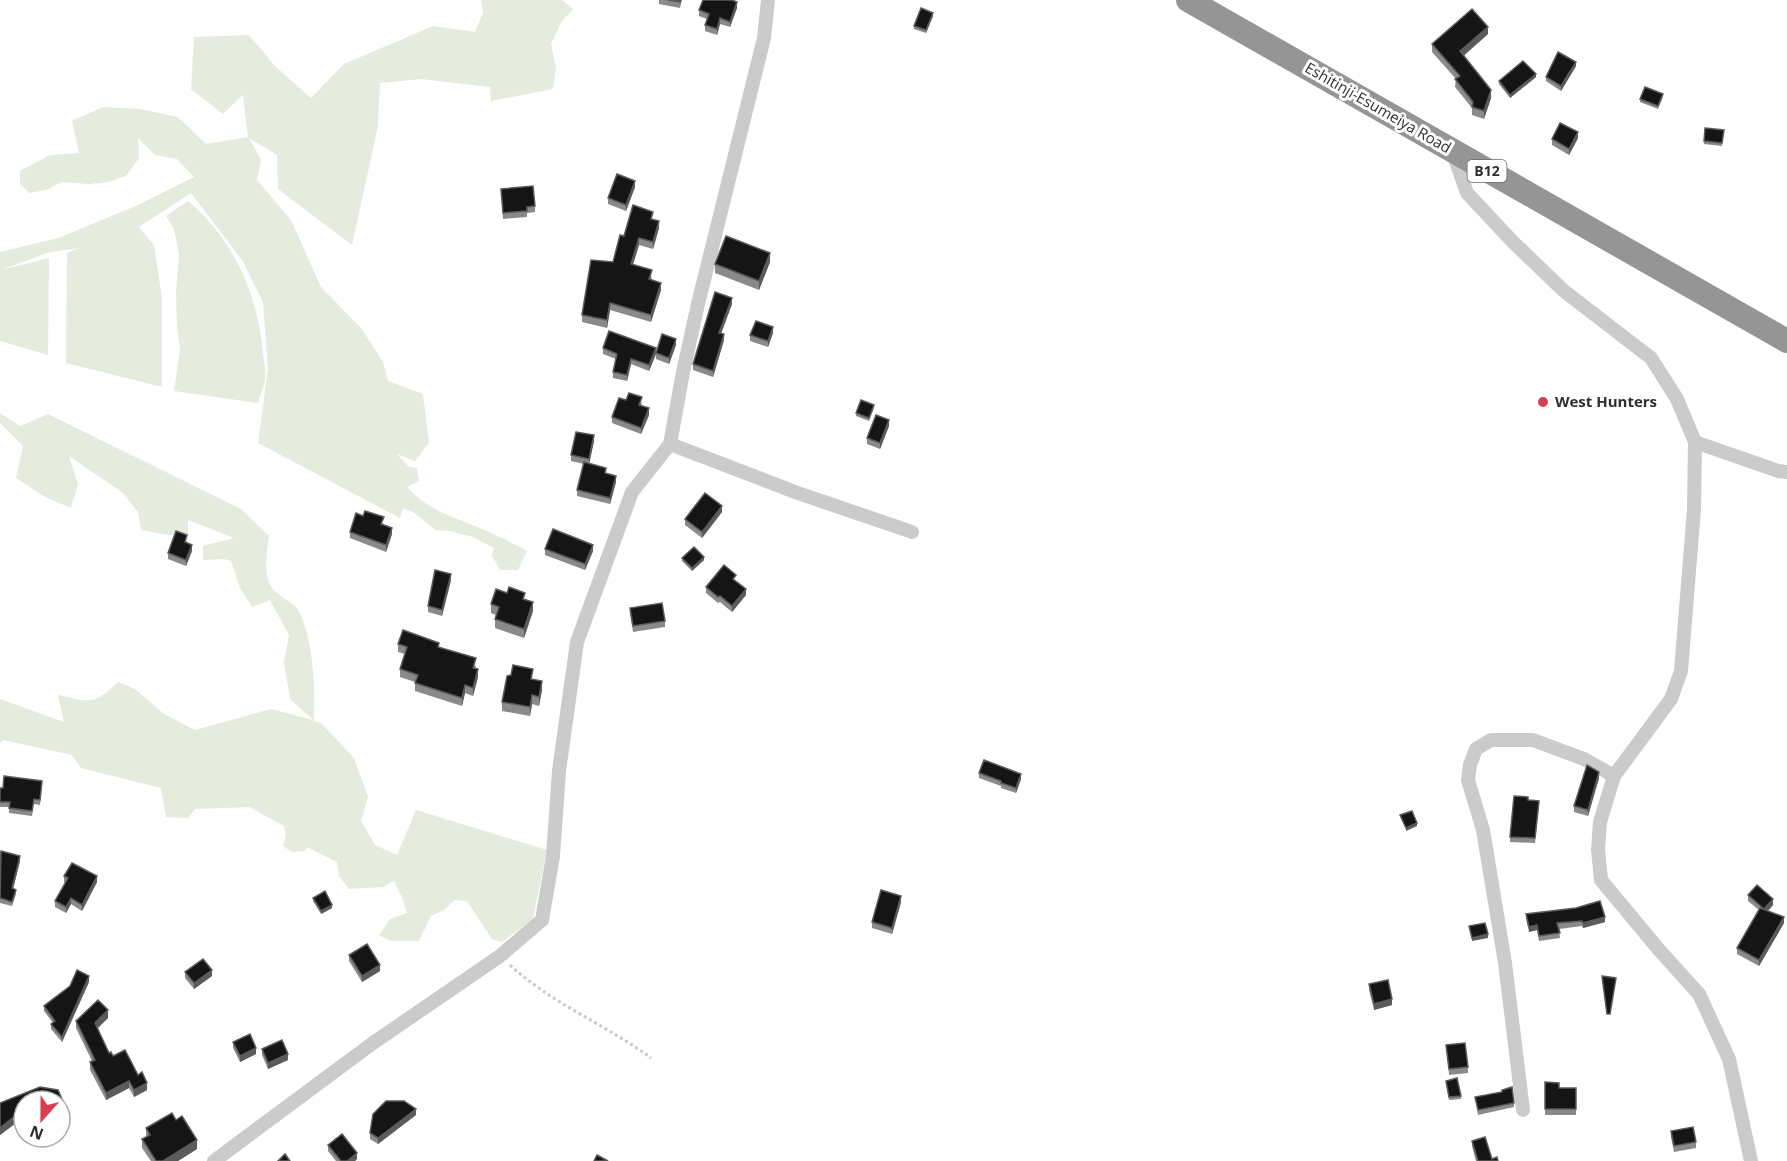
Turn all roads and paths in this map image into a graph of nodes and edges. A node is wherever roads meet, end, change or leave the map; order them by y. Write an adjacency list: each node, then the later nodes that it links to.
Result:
1 (768, 0): 6 (street)
2 (1188, 0): 3 (highway, Eshitinji-Esumeiya Road / B12)
3 (1453, 151): 4 (highway, Eshitinji-Esumeiya Road / B12); 5 (street)
4 (1787, 341)
5 (1695, 442): 7 (street); 9 (street)
6 (670, 444): 8 (street); 10 (street)
7 (1787, 472)
8 (912, 532)
9 (1614, 776): 12 (street); 14 (street)
10 (500, 956): 11 (path); 13 (street)
11 (651, 1058)
12 (1523, 1110)
13 (214, 1161)
14 (1751, 1161)

